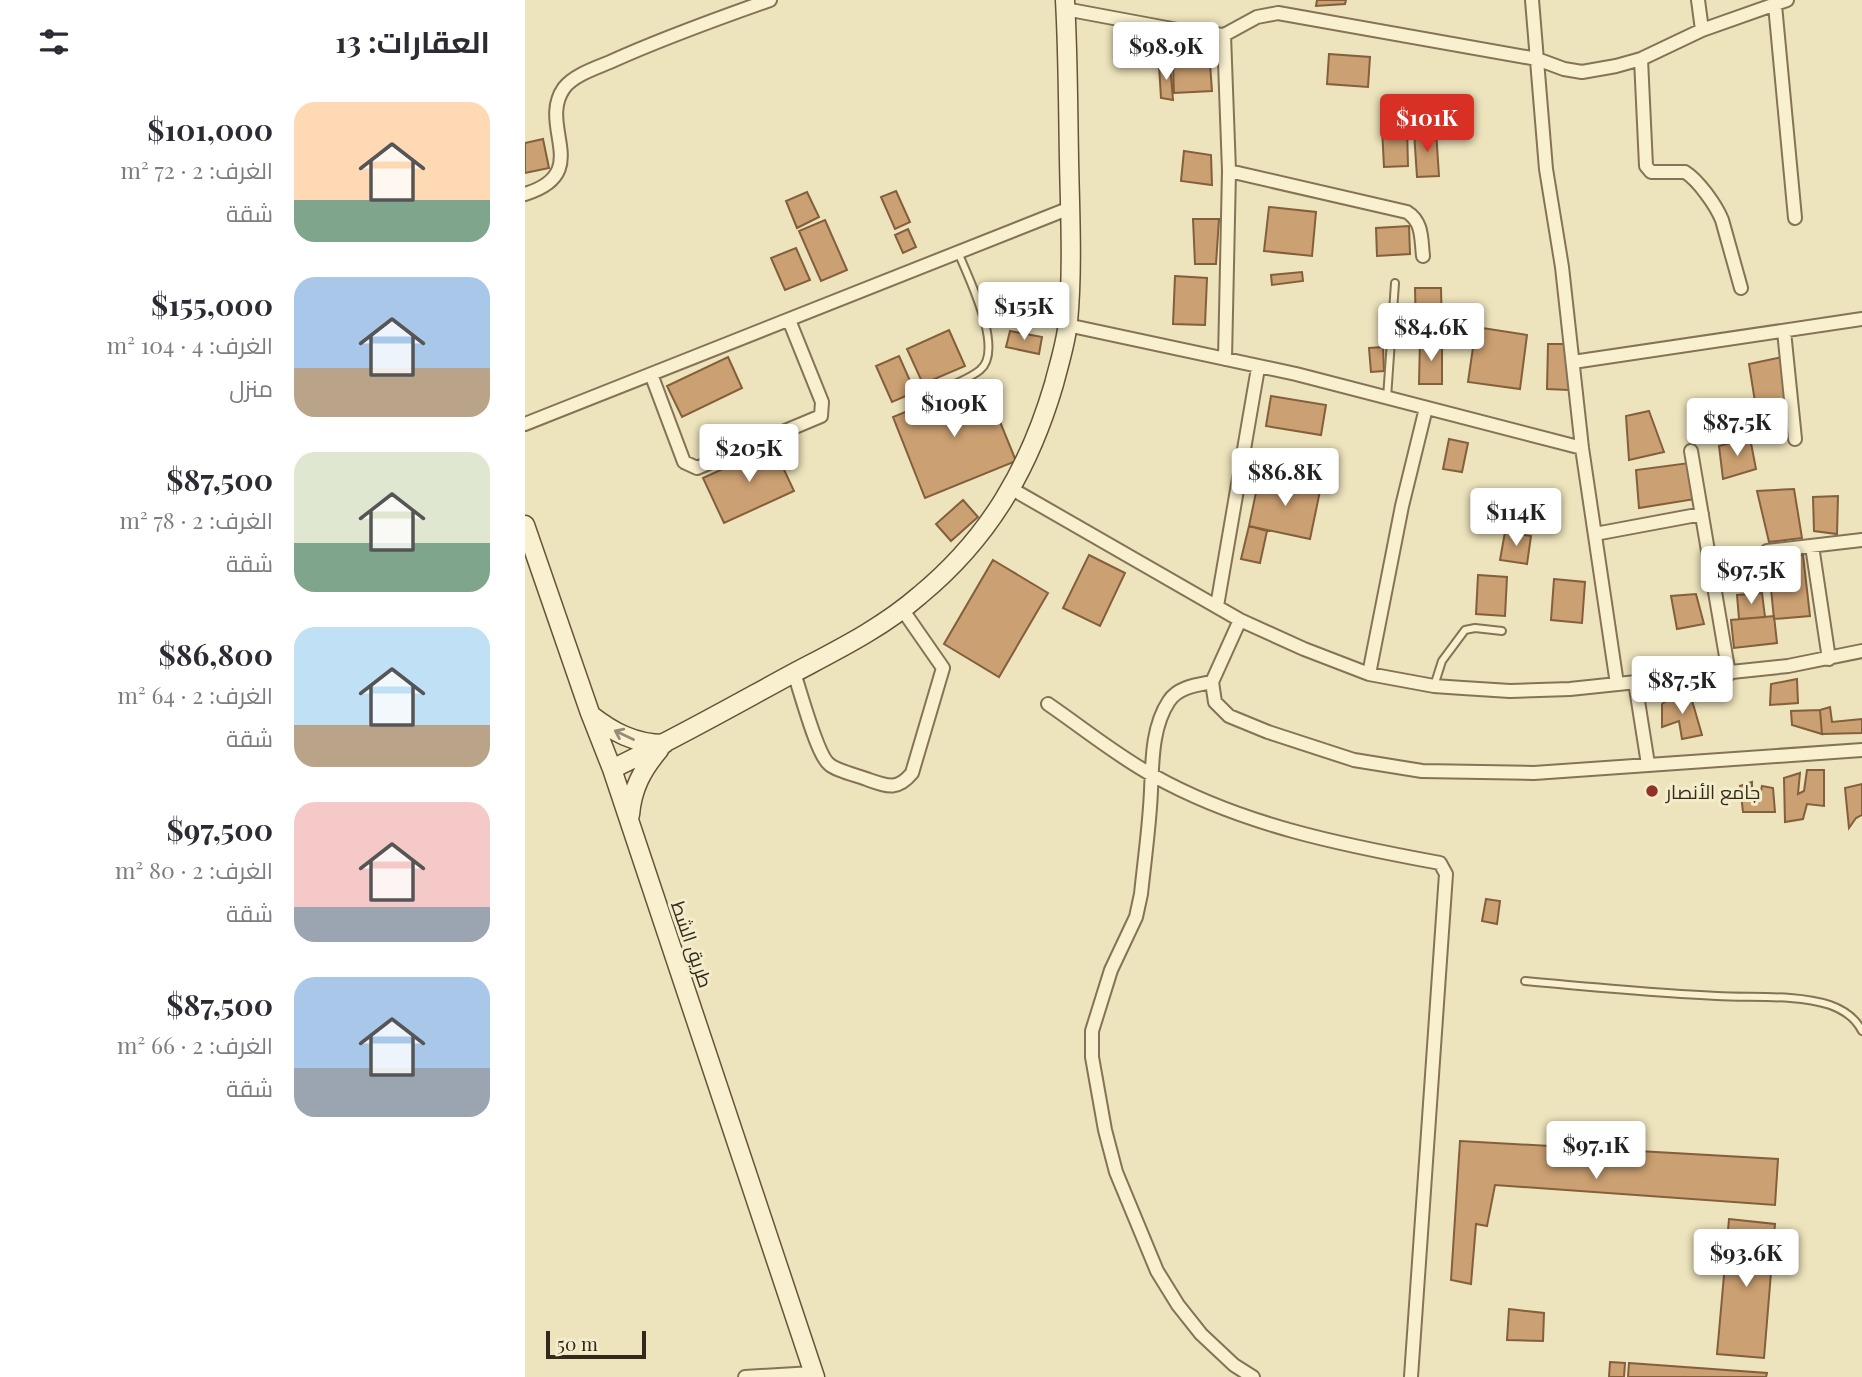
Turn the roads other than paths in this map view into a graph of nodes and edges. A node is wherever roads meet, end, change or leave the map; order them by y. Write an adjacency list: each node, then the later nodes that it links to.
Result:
1 (770, 0): 11 (street)
2 (1532, 0): 8 (street)
3 (1697, 0): 6 (street)
4 (1781, 2): 6 (street); 13 (street)
5 (1065, 5): 7 (street); 12 (main road)
6 (1702, 30): 9 (street)
7 (1224, 34): 8 (street); 10 (street)
8 (1537, 58): 9 (street); 23 (street)
9 (1641, 60): 17 (street)
10 (1229, 171): 15 (street); 22 (street)
11 (525, 194)
12 (1070, 208): 14 (street); 20 (main road)
13 (1795, 218)
14 (958, 252): 19 (street); 27 (lane)
15 (1423, 256)
16 (1395, 283): 26 (lane)
17 (1741, 288)
18 (1862, 319): 21 (street)
19 (789, 320): 25 (street); 25 (street)
20 (1067, 325): 22 (street); 33 (main road)
21 (1784, 331): 23 (street); 30 (street)
22 (1225, 359): 24 (street)
23 (1573, 362): 31 (street)
24 (1258, 368): 26 (street); 40 (street)
25 (651, 374): 29 (street)
26 (1387, 398): 28 (street)
27 (916, 400)
28 (1426, 408): 31 (street); 47 (street)
29 (525, 424)
30 (1795, 439)
31 (1582, 448): 36 (street)
32 (1691, 451): 34 (street)
33 (1012, 489): 40 (street); 41 (main road)
34 (1702, 514): 36 (street); 48 (street)
35 (525, 526): 54 (main road, طريق الشط)
36 (1595, 534): 51 (street)
37 (1862, 540): 38 (street)
38 (1812, 546): 39 (street); 45 (street)
39 (1767, 551)
40 (1217, 606): 42 (street)
41 (902, 609): 46 (main road); 46 (street)
42 (1240, 620): 47 (street); 49 (street)
43 (1502, 631): 52 (lane)
44 (1862, 651): 45 (street)
45 (1829, 659): 48 (street)
46 (794, 673): 55 (main road)
47 (1369, 674): 52 (street)
48 (1729, 674): 50 (street)
49 (1212, 682): 57 (street); 59 (street)
50 (1635, 682): 51 (street); 57 (street)
51 (1617, 684): 52 (street)
52 (1434, 686)
53 (1048, 704): 59 (street)
54 (590, 713): 55 (main road, one-way to 54); 58 (main road, طريق الشط)
55 (664, 744): 58 (main road); 60 (main road)
56 (1862, 750): 57 (street)
57 (1648, 764)
58 (612, 769): 60 (main road, طريق الشط)
59 (1153, 776): 65 (street); 66 (street)
60 (629, 821): 63 (main road, طريق الشط)
61 (1525, 981): 62 (lane)
62 (1862, 1031)
63 (814, 1375): 64 (street)
64 (745, 1377)
65 (1252, 1377)
66 (1411, 1377)

